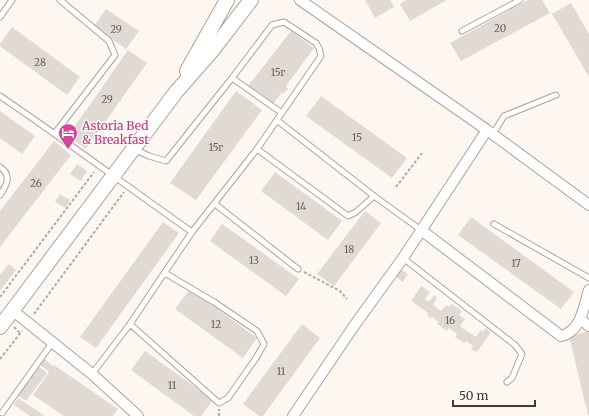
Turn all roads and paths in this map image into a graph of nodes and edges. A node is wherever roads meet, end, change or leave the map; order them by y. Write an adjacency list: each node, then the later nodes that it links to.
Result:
1 (12, 0): 7 (lane)
2 (60, 0): 16 (lane)
3 (227, 0): 10 (main road)
4 (251, 0): 10 (main road)
5 (300, 0): 15 (street)
6 (520, 0): 8 (lane)
7 (0, 18)
8 (462, 31)
9 (232, 78): 13 (lane); 13 (lane); 17 (lane)
10 (176, 92): 17 (main road)
11 (556, 95): 15 (lane)
12 (0, 96): 16 (lane)
13 (282, 113): 14 (lane)
14 (278, 120): 18 (lane); 26 (lane)
15 (490, 132): 28 (street); 30 (street)
16 (55, 133): 20 (lane)
17 (134, 149): 22 (main road)
18 (257, 149): 26 (lane); 27 (lane)
19 (422, 153): 24 (path)
20 (99, 166): 22 (lane); 37 (path)
21 (0, 167): 25 (lane)
22 (113, 176): 23 (lane); 39 (main road)
23 (128, 186): 31 (lane); 40 (path)
24 (396, 187)
25 (0, 195)
26 (374, 196): 30 (lane)
27 (215, 204): 31 (lane); 33 (lane)
28 (589, 205)
29 (494, 224): 35 (lane)
30 (422, 230): 32 (street); 41 (street)
31 (192, 232): 34 (lane)
32 (403, 258): 49 (lane); 52 (street)
33 (298, 269): 38 (path)
34 (165, 273): 42 (lane); 42 (lane)
35 (589, 278)
36 (589, 290): 41 (street)
37 (0, 297)
38 (347, 299)
39 (12, 310): 45 (main road); 46 (street)
40 (31, 318)
41 (580, 319): 44 (street)
42 (130, 324): 48 (lane)
43 (25, 326): 47 (path)
44 (589, 326)
45 (0, 327)
46 (52, 343): 48 (street); 50 (lane)
47 (0, 359)
48 (92, 374): 51 (street)
49 (506, 382)
50 (2, 413)
51 (138, 416)
52 (293, 416)

